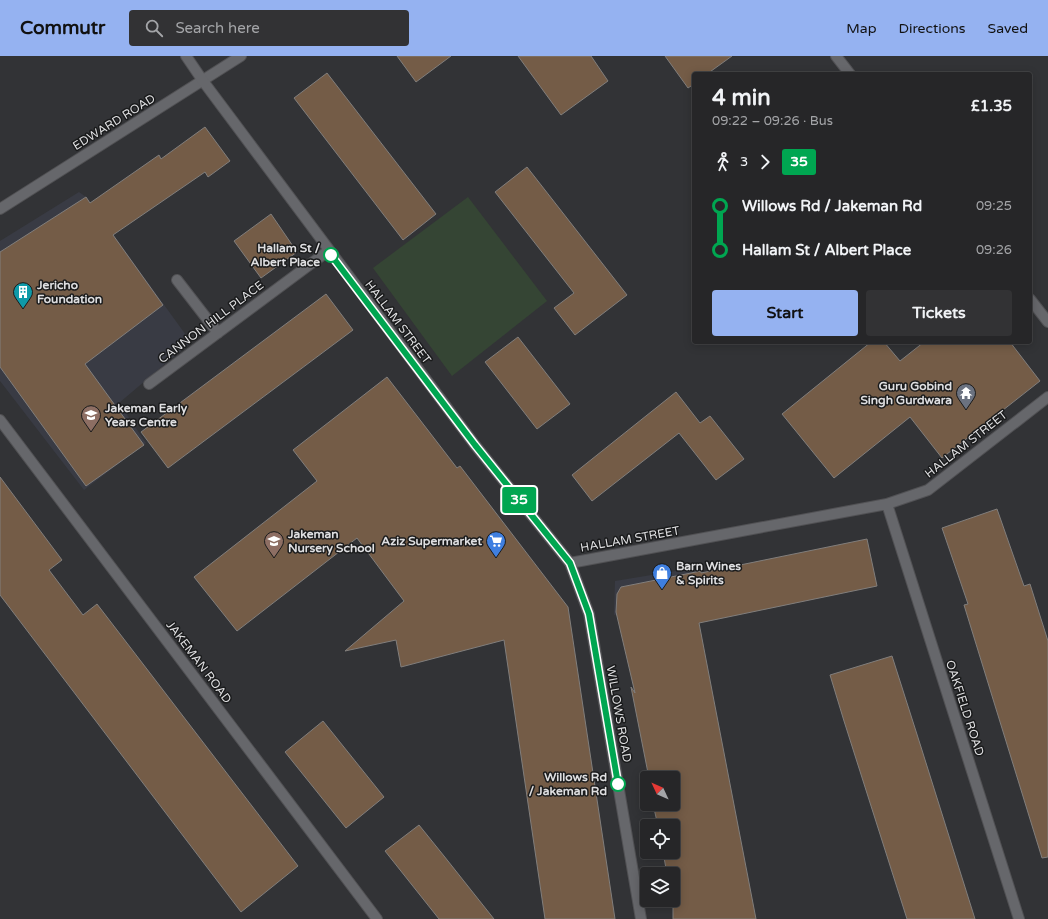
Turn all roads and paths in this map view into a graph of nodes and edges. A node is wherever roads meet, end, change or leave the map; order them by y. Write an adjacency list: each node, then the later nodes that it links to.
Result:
1 (186, 56): 5 (street, HALLAM STREET)
2 (241, 56): 5 (street, EDWARD ROAD)
3 (836, 56): 4 (street)
4 (848, 72)
5 (203, 81): 6 (street, EDWARD ROAD); 7 (street, HALLAM STREET)
6 (0, 209)
7 (328, 251): 11 (street, CANNON HILL PLACE); 16 (street, HALLAM STREET)
8 (177, 280): 11 (street)
9 (1032, 302): 10 (street)
10 (1048, 322)
11 (218, 333): 12 (street, CANNON HILL PLACE)
12 (148, 384)
13 (1048, 397): 15 (street, HALLAM STREET)
14 (0, 420): 17 (street, JAKEMAN ROAD)
15 (887, 504): 16 (street, HALLAM STREET); 19 (street, OAKFIELD ROAD)
16 (570, 563): 18 (street, WILLOWS ROAD)
17 (377, 919)
18 (641, 919)
19 (1019, 919)

